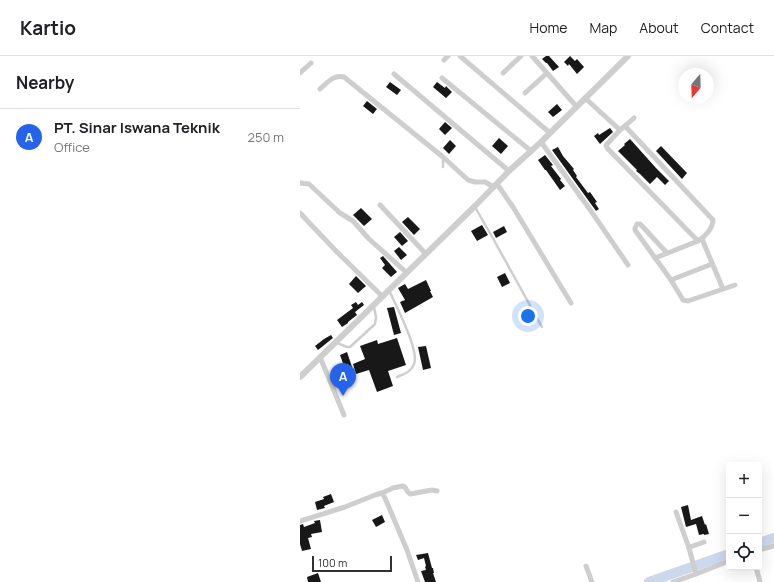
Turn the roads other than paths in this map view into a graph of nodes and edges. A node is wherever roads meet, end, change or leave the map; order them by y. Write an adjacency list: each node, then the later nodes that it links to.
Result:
1 (460, 56): 18 (street)
2 (521, 56): 7 (street)
3 (532, 56): 8 (street)
4 (628, 56): 13 (street)
5 (311, 64): 6 (street)
6 (300, 73)
7 (503, 73)
8 (547, 73): 12 (street); 14 (street)
9 (394, 74): 23 (street)
10 (442, 78): 20 (street)
11 (320, 89): 21 (street)
12 (525, 93)
13 (585, 98): 14 (street); 17 (street)
14 (576, 106): 18 (street)
15 (634, 118): 16 (street)
16 (625, 126): 17 (street); 29 (street)
17 (620, 130): 29 (street)
18 (550, 133): 19 (street)
19 (540, 142): 20 (street); 33 (street)
20 (531, 151): 23 (street)
21 (443, 157): 22 (lane); 25 (street)
22 (443, 167)
23 (510, 171): 25 (street)
24 (300, 183): 35 (street)
25 (495, 185): 27 (street); 42 (street)
26 (380, 204): 31 (street)
27 (475, 206): 31 (street); 43 (lane)
28 (300, 213): 40 (street)
29 (700, 240): 30 (street); 34 (street)
30 (667, 253): 32 (street); 32 (street)
31 (426, 254): 35 (street)
32 (655, 258): 36 (street)
33 (628, 264)
34 (712, 264): 36 (street); 38 (street)
35 (406, 272): 39 (street)
36 (671, 280): 38 (street)
37 (735, 285): 38 (street)
38 (723, 289)
39 (389, 290): 40 (street); 47 (lane)
40 (382, 296): 41 (street)
41 (373, 304): 44 (street); 44 (lane)
42 (571, 304)
43 (542, 327)
44 (335, 342): 45 (street)
45 (320, 357): 46 (street); 48 (street)
46 (300, 377)
47 (397, 377)
48 (344, 415)
49 (437, 491): 50 (street)
50 (382, 493): 52 (street); 62 (street)
51 (676, 512): 55 (street)
52 (300, 521)
53 (704, 542): 55 (street)
54 (774, 546): 56 (street)
55 (689, 548): 60 (street)
56 (762, 549)
57 (726, 562): 60 (street)
58 (586, 566): 63 (street)
59 (757, 570): 65 (street)
60 (696, 574): 61 (street)
61 (679, 581): 64 (street)
62 (418, 582)
63 (592, 582)
64 (673, 582)
65 (760, 582)

